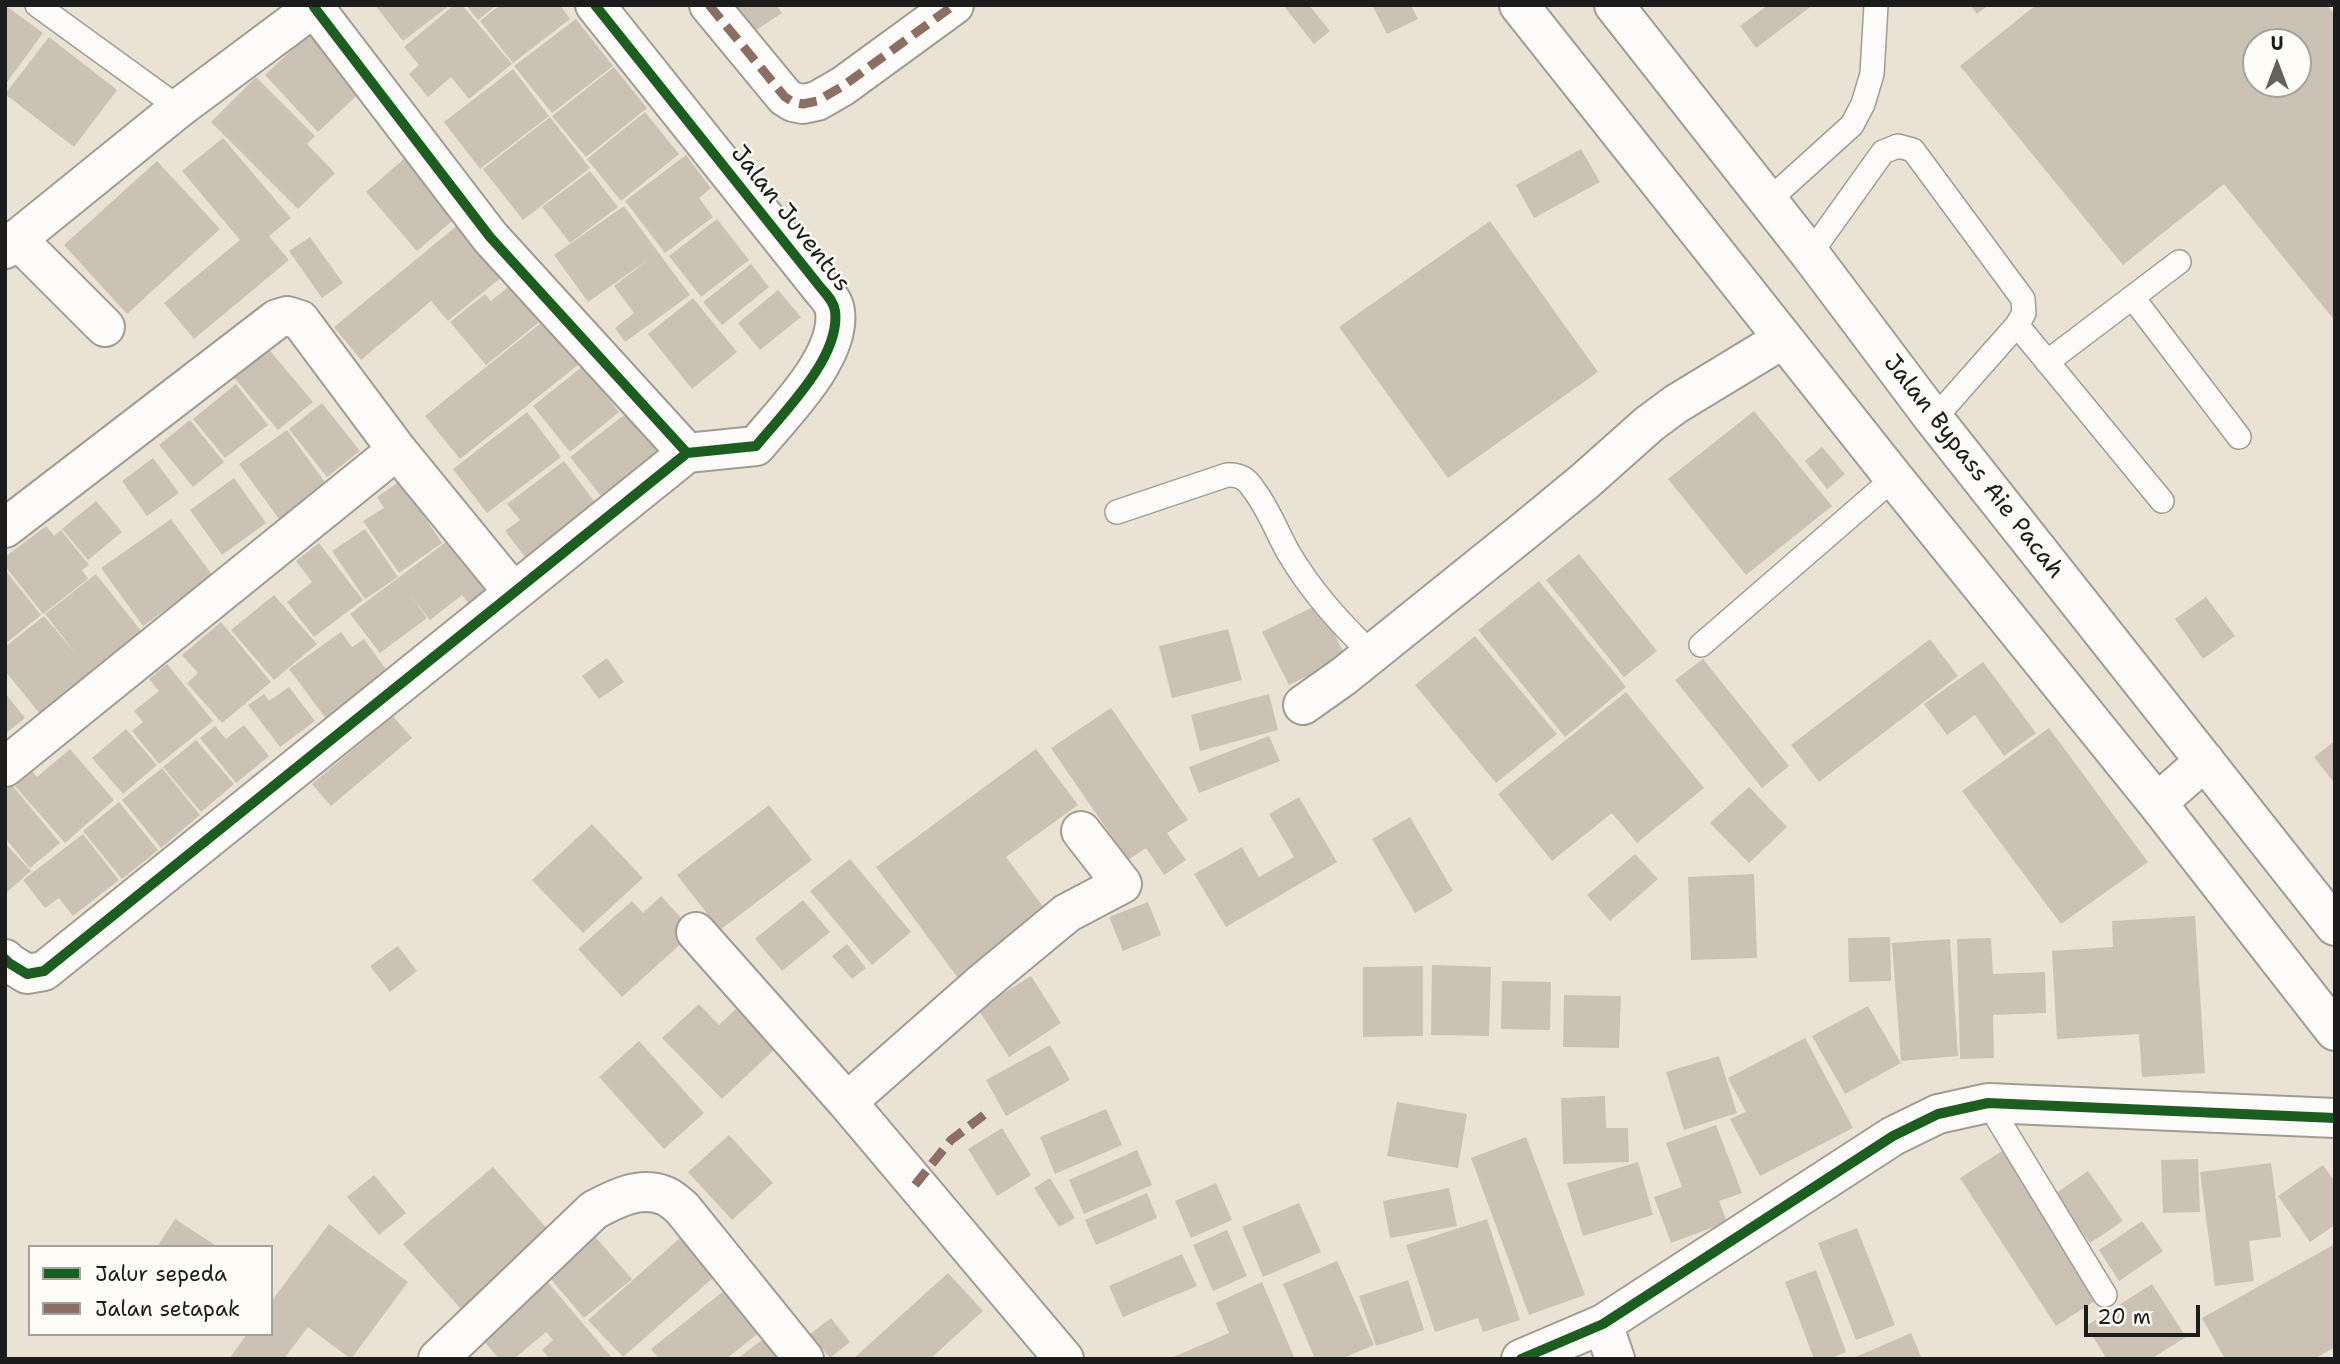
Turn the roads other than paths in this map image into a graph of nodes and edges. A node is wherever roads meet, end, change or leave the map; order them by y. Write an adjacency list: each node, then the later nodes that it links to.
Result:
1 (37, 5): 9 (lane)
2 (595, 5): 22 (main road, Jalan Juventus)
3 (709, 5): 4 (main road)
4 (954, 5)
5 (1519, 5): 17 (main road)
6 (1614, 5): 10 (main road, Jalan Bypass Aie Pacah)
7 (1876, 5): 10 (lane)
8 (315, 6): 9 (main road); 22 (main road)
9 (178, 107): 11 (main road)
10 (1768, 201): 12 (main road, Jalan Bypass Aie Pacah)
11 (12, 245): 16 (main road)
12 (1810, 254): 15 (lane); 19 (main road, Jalan Bypass Aie Pacah)
13 (2179, 262): 14 (lane)
14 (2133, 298): 18 (lane); 20 (lane)
15 (2017, 325): 18 (lane); 19 (lane)
16 (105, 327)
17 (1783, 339): 23 (main road); 29 (main road)
18 (2047, 362): 24 (lane)
19 (1934, 419): 31 (main road, Jalan Bypass Aie Pacah)
20 (2239, 437)
21 (397, 450): 26 (main road); 27 (main road); 32 (main road)
22 (687, 453): 27 (main road)
23 (1894, 478): 28 (lane); 33 (main road)
24 (2162, 501)
25 (1117, 512): 29 (lane)
26 (5, 528)
27 (513, 592): 37 (main road)
28 (1701, 645)
29 (1371, 653): 30 (main road)
30 (1303, 705)
31 (2205, 761): 33 (main road); 35 (main road, Jalan Bypass Aie Pacah)
32 (5, 767)
33 (2157, 803): 38 (main road)
34 (1081, 831): 39 (main road)
35 (2335, 926)
36 (696, 932): 39 (main road)
37 (5, 959)
38 (2335, 1031)
39 (847, 1102): 46 (main road)
40 (1988, 1103): 41 (main road); 42 (lane); 43 (main road)
41 (2335, 1118)
42 (2105, 1295)
43 (1609, 1341): 47 (main road)
44 (438, 1359): 45 (main road)
45 (804, 1359)
46 (1063, 1359)
47 (1521, 1359)

